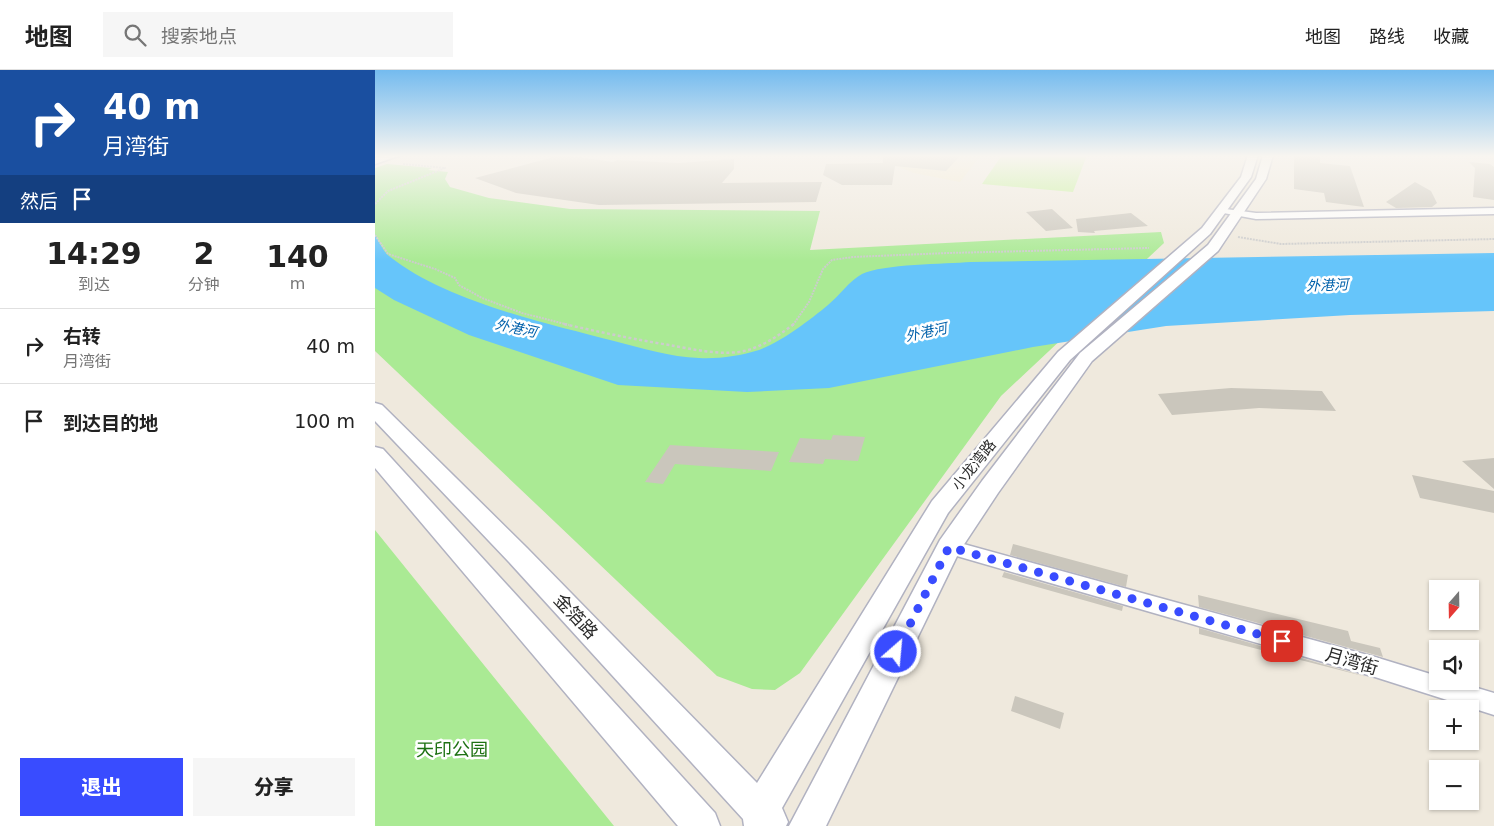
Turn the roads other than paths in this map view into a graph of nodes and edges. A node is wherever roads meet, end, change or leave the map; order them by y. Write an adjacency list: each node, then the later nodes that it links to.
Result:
1 (1236, 190): 3 (main road, 小龙湾路)
2 (1254, 190): 5 (main road, 小龙湾路)
3 (1221, 210): 5 (street); 6 (main road, 小龙湾路)
4 (1494, 210): 5 (street)
5 (1238, 214): 6 (main road, 小龙湾路)
6 (1075, 356): 9 (main road, 小龙湾路); 11 (main road, 小龙湾路)
7 (375, 409): 11 (main road, 金箔路)
8 (375, 454): 12 (main road)
9 (949, 547): 10 (street, 月湾街); 13 (main road, 小龙湾路)
10 (1494, 704)
11 (765, 821)
12 (702, 826)
13 (807, 826)

